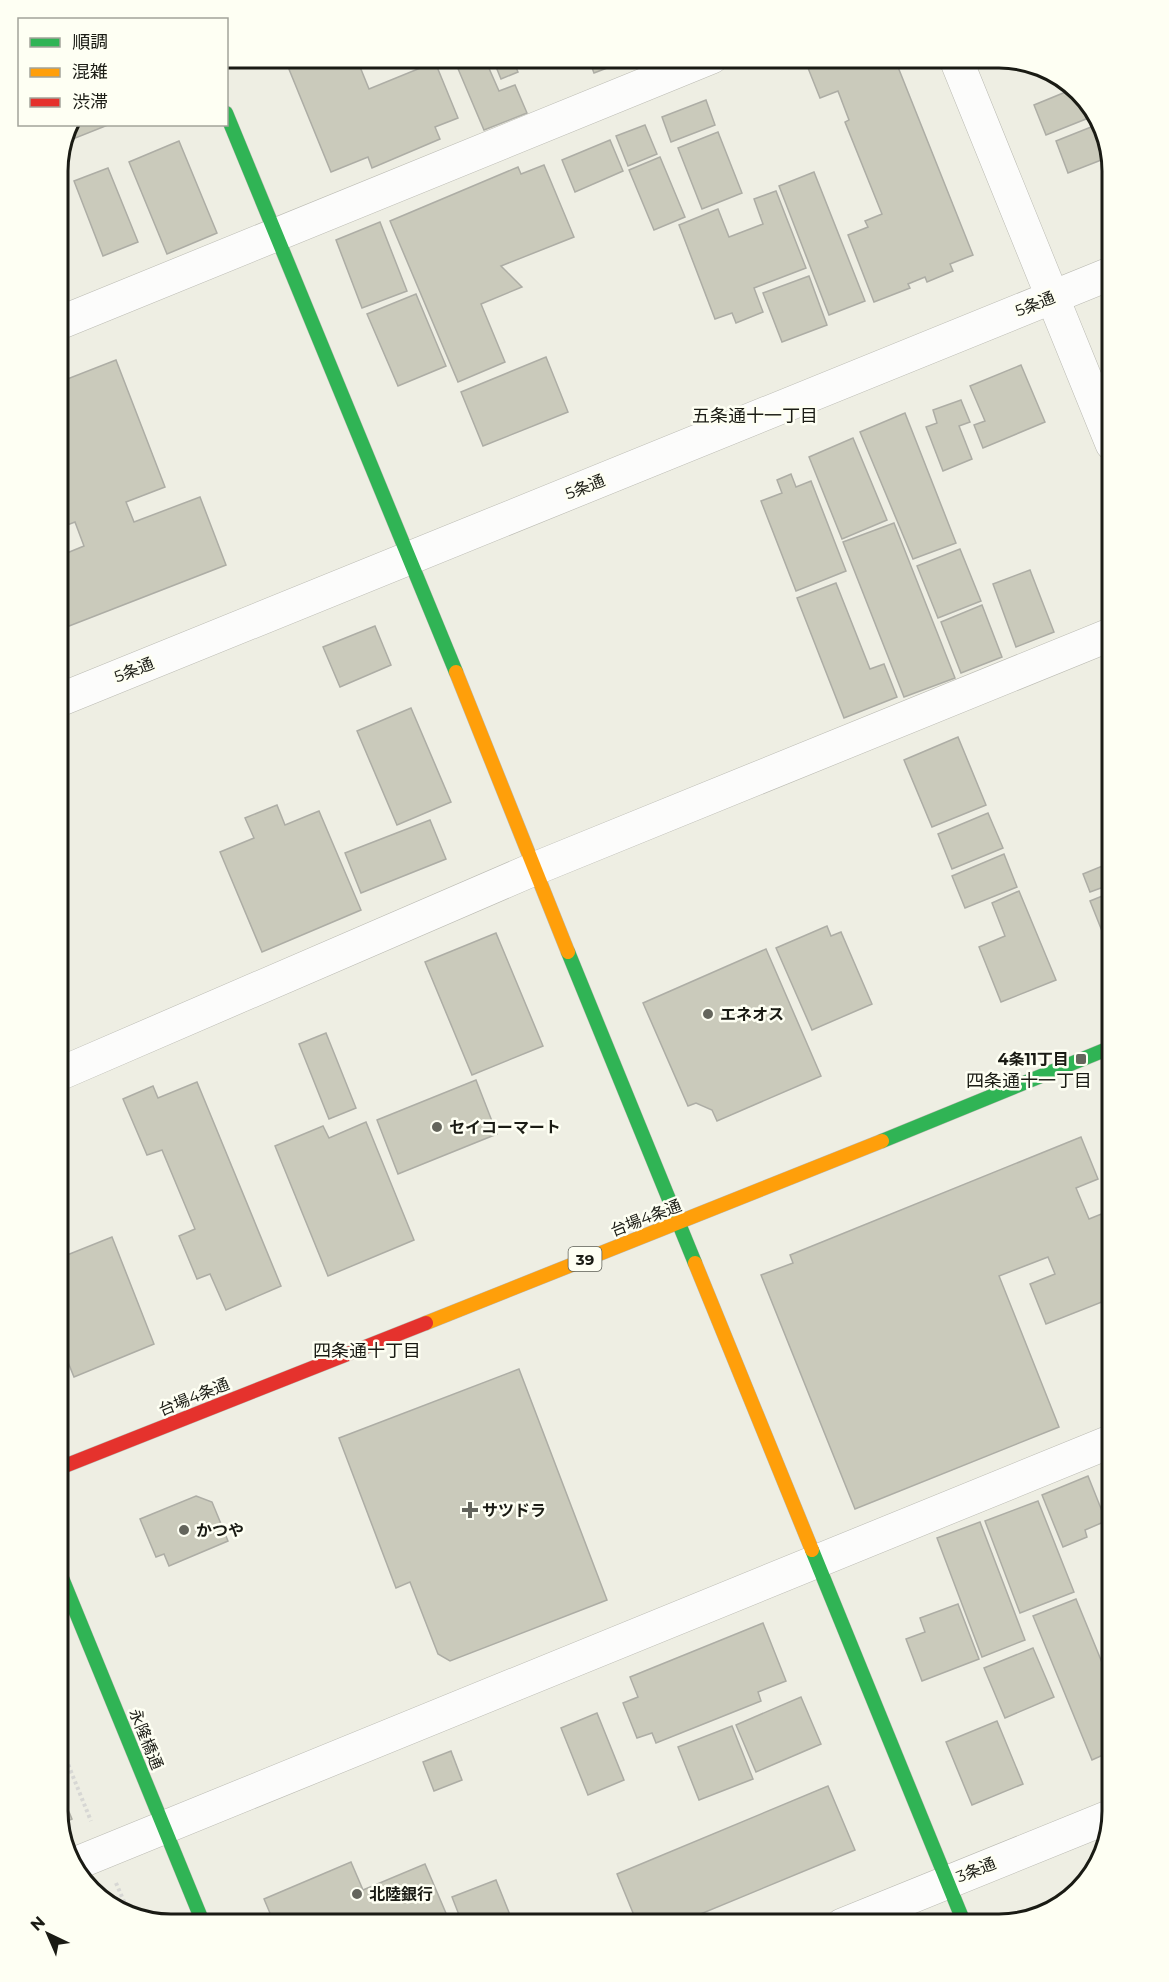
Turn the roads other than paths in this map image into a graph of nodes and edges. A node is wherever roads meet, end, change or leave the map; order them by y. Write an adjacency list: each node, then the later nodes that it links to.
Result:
1 (685, 68): 4 (street)
2 (960, 68): 6 (street)
3 (228, 118): 4 (main road)
4 (277, 235): 7 (street); 9 (main road)
5 (1102, 277): 6 (street, 5条通)
6 (1054, 296): 8 (street); 9 (street, 5条通)
7 (68, 320)
8 (1102, 418)
9 (411, 557): 11 (street, 5条通); 12 (main road)
10 (1102, 638): 12 (street)
11 (68, 697)
12 (534, 869): 14 (street); 15 (main road)
13 (1102, 1051): 15 (main road, 台場4条通 / 39)
14 (68, 1070)
15 (680, 1223): 17 (main road, 台場4条通 / 39); 18 (main road)
16 (1102, 1445): 18 (street)
17 (68, 1465)
18 (816, 1562): 21 (street); 23 (main road)
19 (68, 1593): 21 (main road, 永隆橋通)
20 (1101, 1820): 23 (street, 3条通)
21 (164, 1828): 22 (street); 24 (main road, 永隆橋通)
22 (81, 1862)
23 (948, 1882): 25 (street, 3条通); 26 (main road)
24 (199, 1914)
25 (869, 1914)
26 (961, 1914)

